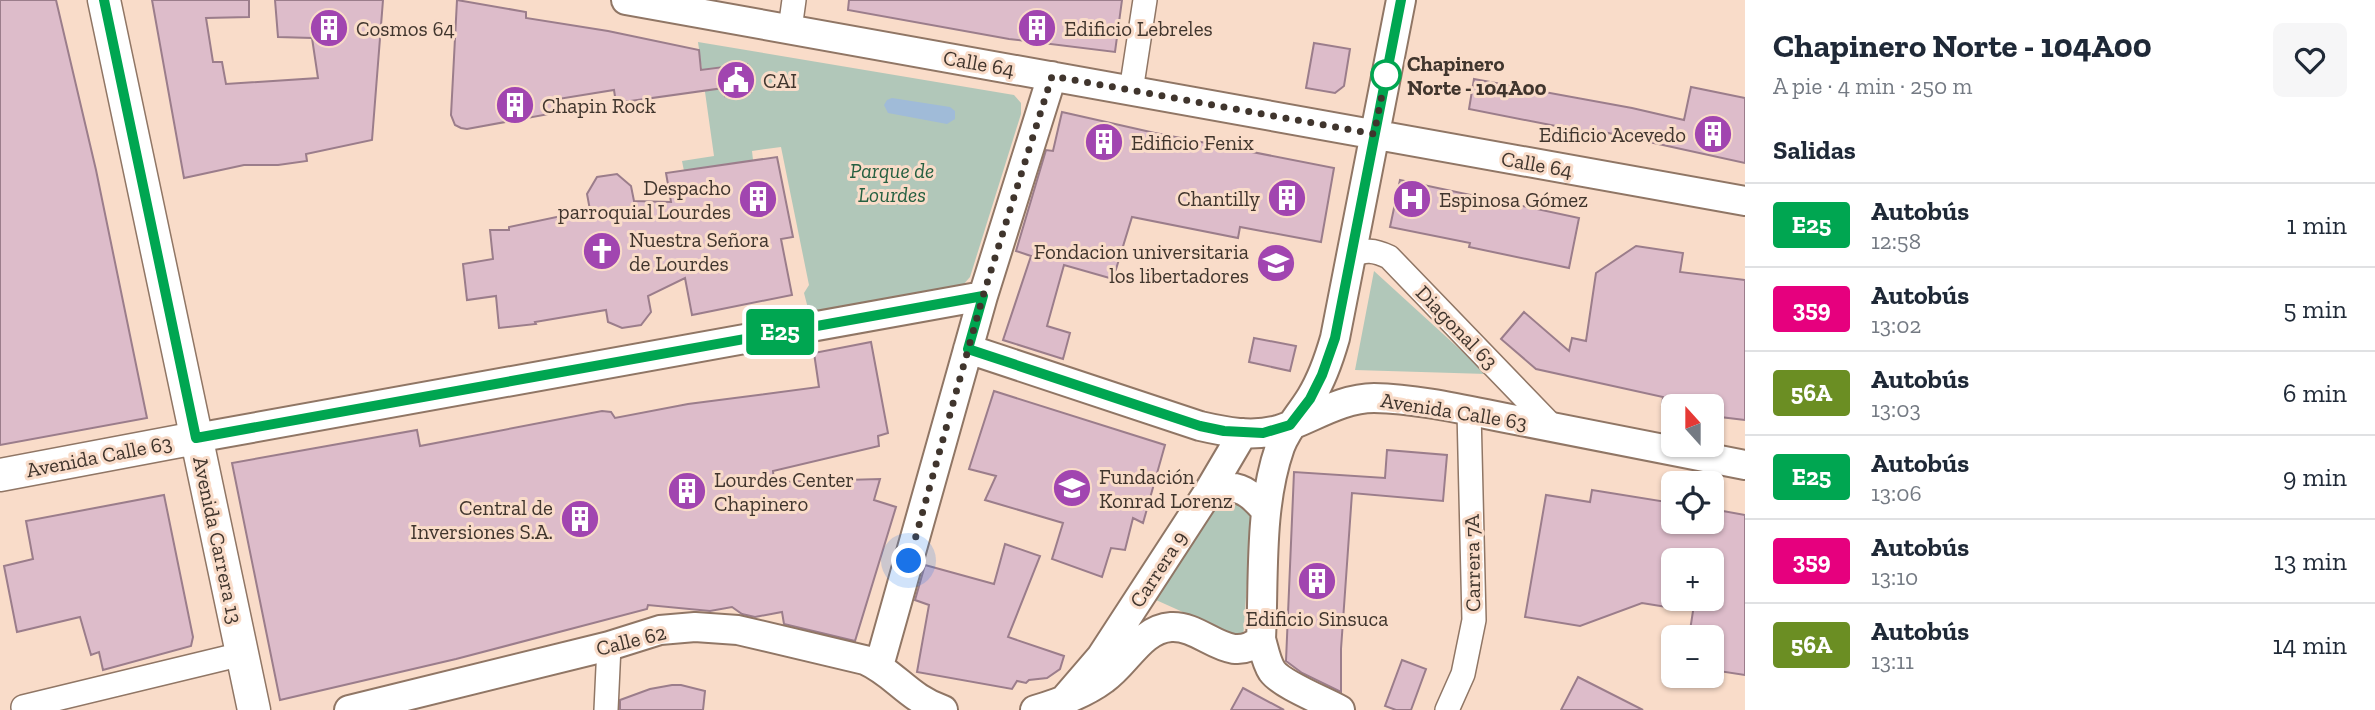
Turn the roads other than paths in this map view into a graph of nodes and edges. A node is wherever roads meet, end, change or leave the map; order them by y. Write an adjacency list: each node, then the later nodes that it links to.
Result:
1 (104, 0): 18 (main road, Avenida Carrera 13)
2 (626, 0): 6 (street, Calle 64)
3 (794, 0): 6 (street)
4 (1145, 0): 8 (street)
5 (1401, 0): 9 (street)
6 (790, 29): 7 (street, Calle 64)
7 (1052, 76): 8 (street, Calle 64); 12 (street)
8 (1131, 91): 9 (street, Calle 64)
9 (1374, 134): 10 (street, Calle 64); 11 (street)
10 (1745, 201)
11 (1351, 256): 15 (street); 16 (street, Diagonal 63)
12 (983, 296): 13 (street); 18 (street, Avenida Calle 63)
13 (968, 349): 17 (street, Avenida Calle 63); 26 (street)
14 (1469, 411): 15 (street, Avenida Calle 63); 16 (street, Avenida Calle 63); 36 (street, Carrera 7A)
15 (1290, 425): 17 (street, Avenida Calle 63); 22 (street)
16 (1553, 427): 19 (street, Avenida Calle 63)
17 (1243, 433): 21 (street, Carrera 9)
18 (196, 438): 20 (main road, Avenida Calle 63); 25 (main road, Avenida Carrera 13)
19 (1745, 465)
20 (0, 475)
21 (1207, 494): 22 (street); 27 (street, Carrera 9)
22 (1266, 510): 23 (street)
23 (1261, 639): 27 (street); 30 (street)
24 (609, 646): 26 (street, Calle 62); 32 (street, Calle 62); 33 (street)
25 (242, 654): 29 (street); 31 (main road, Avenida Carrera 13)
26 (879, 666): 28 (street, Calle 62)
27 (1064, 700): 35 (street)
28 (907, 701): 34 (street, Calle 62)
29 (23, 708)
30 (1336, 709)
31 (254, 710)
32 (349, 710)
33 (607, 710)
34 (943, 710)
35 (1035, 710)
36 (1447, 710)

